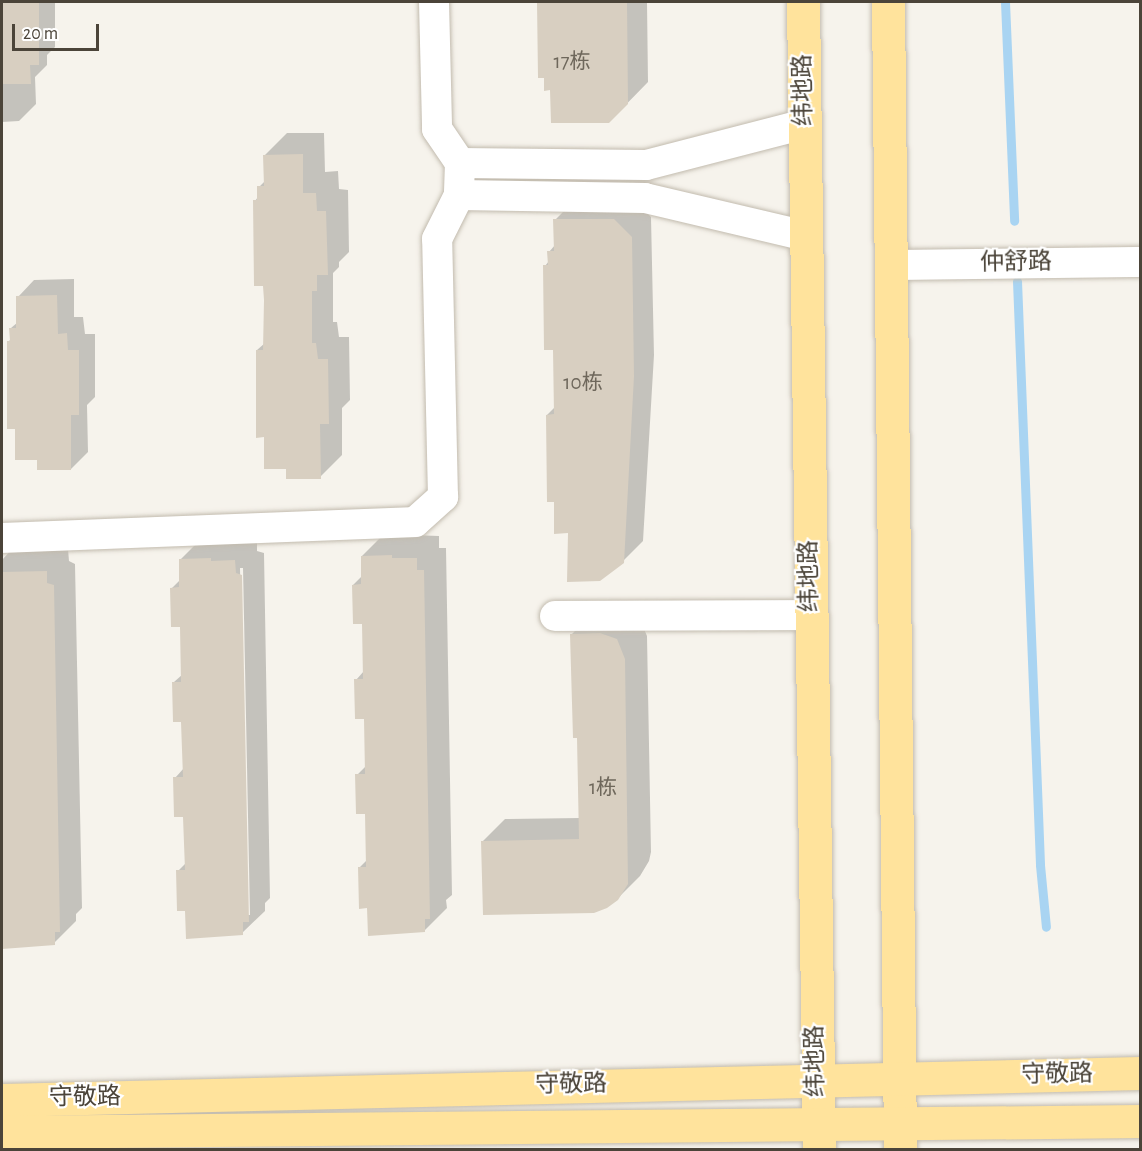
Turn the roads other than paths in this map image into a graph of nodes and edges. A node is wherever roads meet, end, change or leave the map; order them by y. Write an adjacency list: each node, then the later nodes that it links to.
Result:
1 (434, 2): 5 (street)
2 (803, 2): 4 (main road, 纬地路)
3 (888, 2): 9 (main road)
4 (805, 124): 5 (street); 7 (main road, 纬地路)
5 (460, 163): 6 (street)
6 (459, 195): 7 (street); 10 (street)
7 (806, 236): 11 (main road, 纬地路)
8 (1140, 262): 9 (street, 仲舒路)
9 (891, 265): 14 (main road)
10 (2, 538)
11 (811, 615): 12 (street); 15 (main road, 纬地路)
12 (555, 616)
13 (1140, 1073): 14 (main road, 守敬路)
14 (897, 1077): 15 (main road, 守敬路); 20 (main road)
15 (817, 1079): 16 (main road, 守敬路); 19 (main road, 纬地路)
16 (2, 1100)
17 (1140, 1121): 20 (main road, 守敬路)
18 (2, 1132): 19 (main road, 守敬路)
19 (818, 1137): 20 (main road, 守敬路)
20 (899, 1137)

